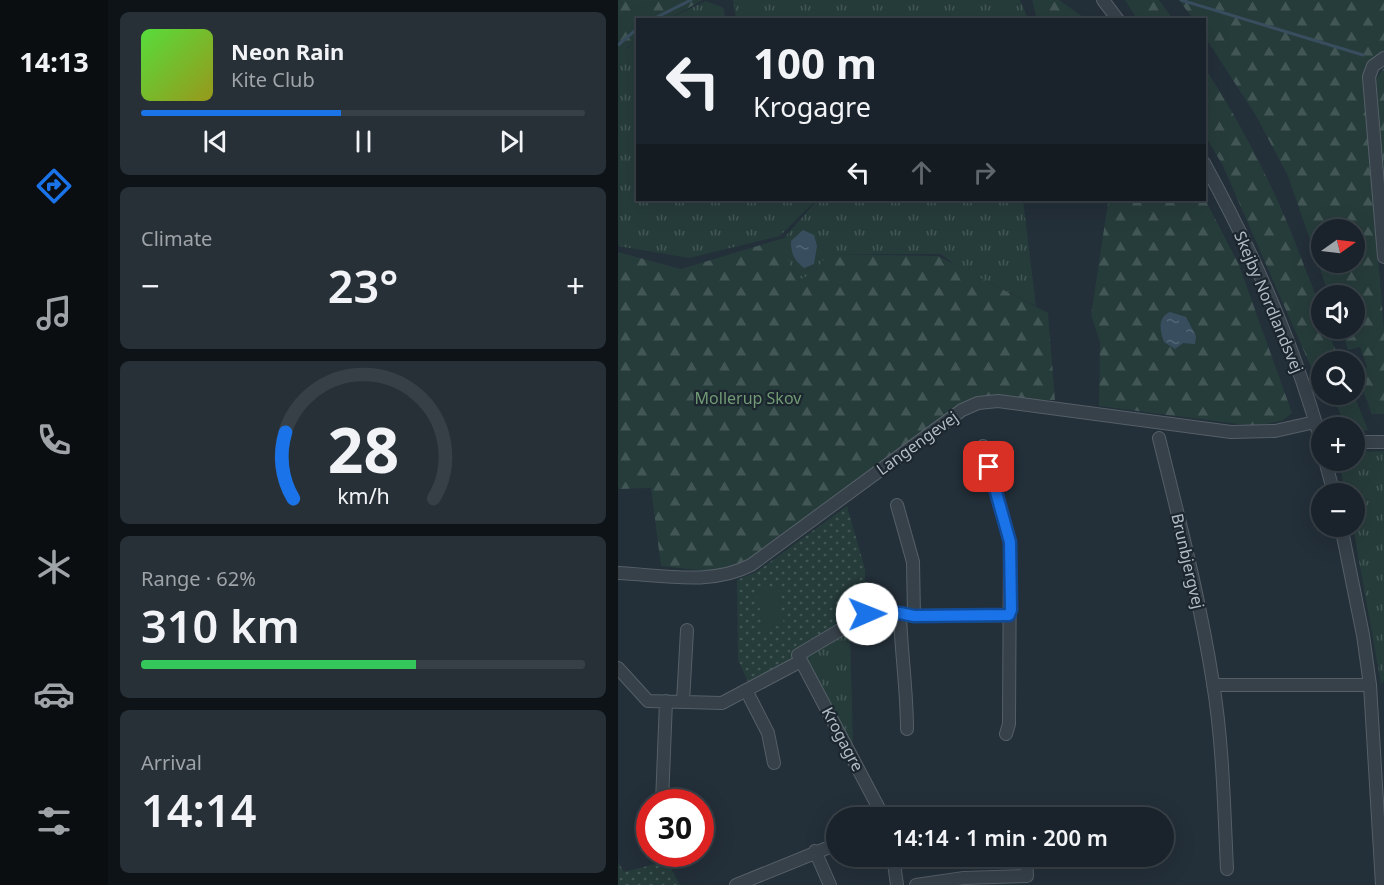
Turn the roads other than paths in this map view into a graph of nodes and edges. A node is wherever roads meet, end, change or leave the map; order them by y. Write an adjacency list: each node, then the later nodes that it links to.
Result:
1 (1103, 0): 2 (street)
2 (1116, 18)
3 (1384, 58): 5 (street)
4 (1206, 167): 6 (street, Skejby Nordlandsvej)
5 (1384, 257)
6 (1313, 417)
7 (1311, 423): 14 (street, Langengevej)
8 (1159, 438): 21 (street, Brunbjergvej)
9 (1365, 442): 10 (street)
10 (1384, 442)
11 (983, 446): 16 (street)
12 (897, 506): 17 (street)
13 (1343, 537): 22 (street)
14 (618, 573)
15 (900, 613): 17 (street); 19 (street); 26 (street)
16 (1009, 615): 17 (street); 27 (street)
17 (914, 616)
18 (687, 630): 25 (street)
19 (801, 661): 23 (street); 30 (street, Krogagre)
20 (618, 668): 24 (street)
21 (1214, 685): 22 (street); 35 (street, Brunbjergvej)
22 (1370, 685): 40 (street)
23 (746, 690): 25 (street); 28 (street)
24 (666, 701): 25 (street); 29 (street)
25 (683, 702)
26 (907, 729)
27 (1006, 734)
28 (774, 763)
29 (663, 789)
30 (878, 807)
31 (826, 848): 32 (street)
32 (815, 851): 36 (street); 37 (street)
33 (895, 867): 38 (street)
34 (1027, 867): 39 (street)
35 (1227, 869)
36 (736, 885)
37 (830, 885)
38 (897, 885)
39 (916, 885)
40 (1382, 885)

